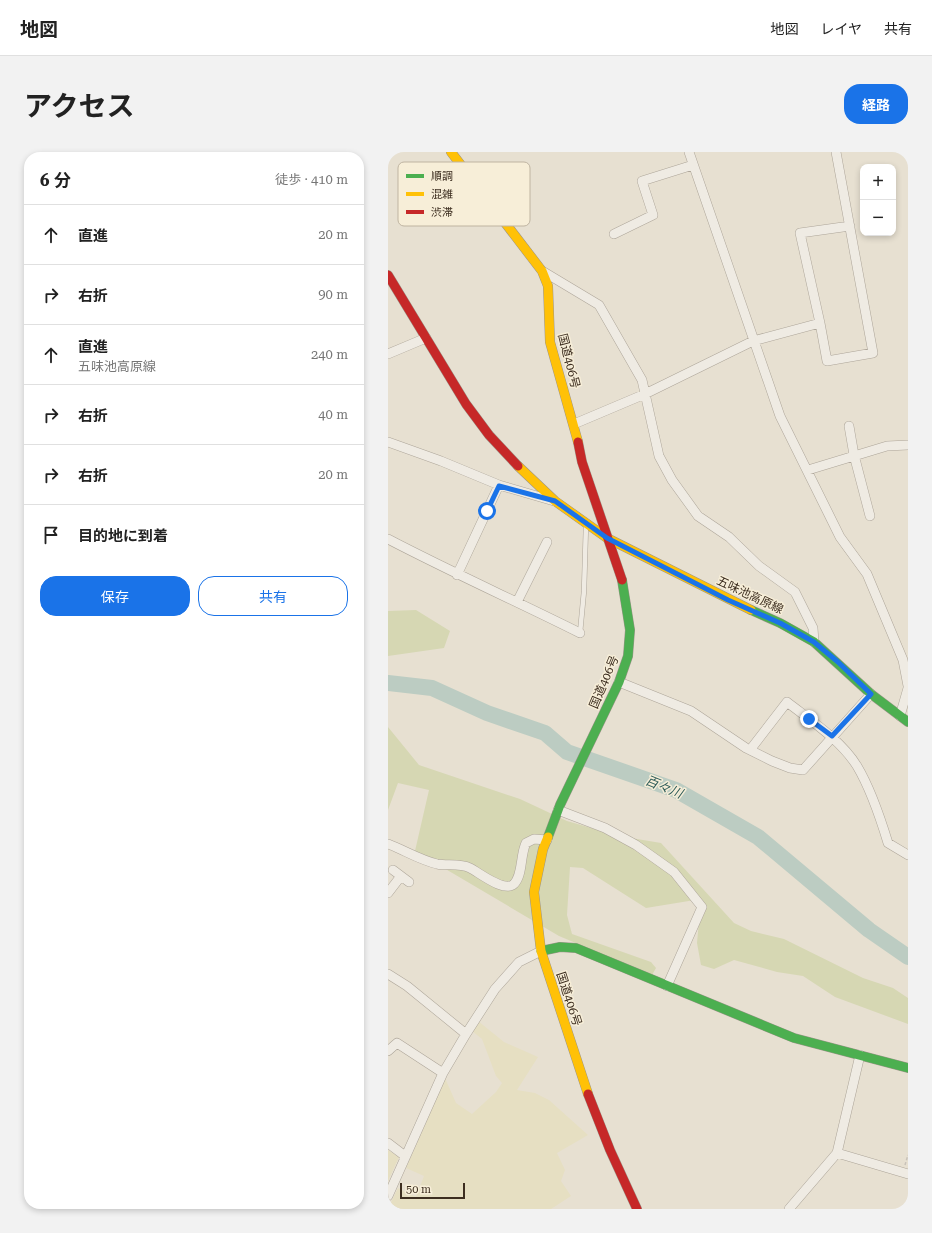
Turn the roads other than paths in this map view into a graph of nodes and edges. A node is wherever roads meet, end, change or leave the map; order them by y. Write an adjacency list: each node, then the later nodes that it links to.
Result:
1 (451, 152): 4 (main road, 国道406号)
2 (689, 152): 5 (street)
3 (836, 152): 7 (street)
4 (459, 162)
5 (693, 165): 8 (street); 13 (street)
6 (508, 226): 9 (main road, 国道406号)
7 (850, 226): 11 (street); 11 (street)
8 (614, 234)
9 (542, 271): 15 (street); 16 (main road, 国道406号)
10 (388, 275): 12 (main road, 五味池高原線)
11 (820, 323): 13 (street)
12 (426, 338): 14 (street); 23 (main road, 五味池高原線)
13 (753, 341): 15 (street); 21 (street)
14 (388, 354)
15 (645, 394): 16 (street); 32 (street)
16 (574, 424): 26 (main road, 国道406号)
17 (850, 426): 20 (street)
18 (388, 442): 22 (street)
19 (908, 445): 20 (street)
20 (854, 455): 21 (street); 24 (street)
21 (808, 470): 34 (street)
22 (499, 486): 23 (street); 29 (street)
23 (555, 501): 25 (main road, 五味池高原線)
24 (870, 516)
25 (586, 523): 26 (main road, 五味池高原線); 31 (lane)
26 (607, 538): 32 (main road, 五味池高原線); 33 (main road, 国道406号)
27 (388, 539): 29 (street)
28 (547, 542): 30 (street)
29 (457, 575): 30 (street)
30 (517, 602): 31 (street)
31 (580, 633)
32 (814, 642): 35 (main road, 五味池高原線)
33 (619, 682): 39 (street); 40 (main road, 国道406号)
34 (908, 687): 36 (street)
35 (871, 694): 36 (main road, 五味池高原線); 38 (street)
36 (900, 716): 37 (main road, 五味池高原線)
37 (908, 722)
38 (832, 736): 39 (street); 39 (street); 43 (street)
39 (750, 750)
40 (559, 808): 41 (main road, 国道406号); 50 (street)
41 (547, 840): 42 (street); 48 (main road, 国道406号)
42 (388, 844)
43 (908, 855)
44 (393, 870): 45 (street)
45 (402, 876): 46 (street); 47 (street)
46 (410, 882)
47 (388, 893)
48 (541, 951): 50 (main road); 51 (street); 61 (main road, 国道406号)
49 (388, 974): 51 (street)
50 (667, 986): 53 (main road)
51 (466, 1034): 55 (street)
52 (388, 1050): 55 (street)
53 (860, 1055): 54 (main road); 57 (street)
54 (908, 1068)
55 (443, 1073): 58 (street)
56 (388, 1143): 58 (street)
57 (837, 1153): 59 (street); 62 (street)
58 (405, 1156): 60 (street)
59 (908, 1174)
60 (388, 1196)
61 (637, 1209)
62 (789, 1209)

